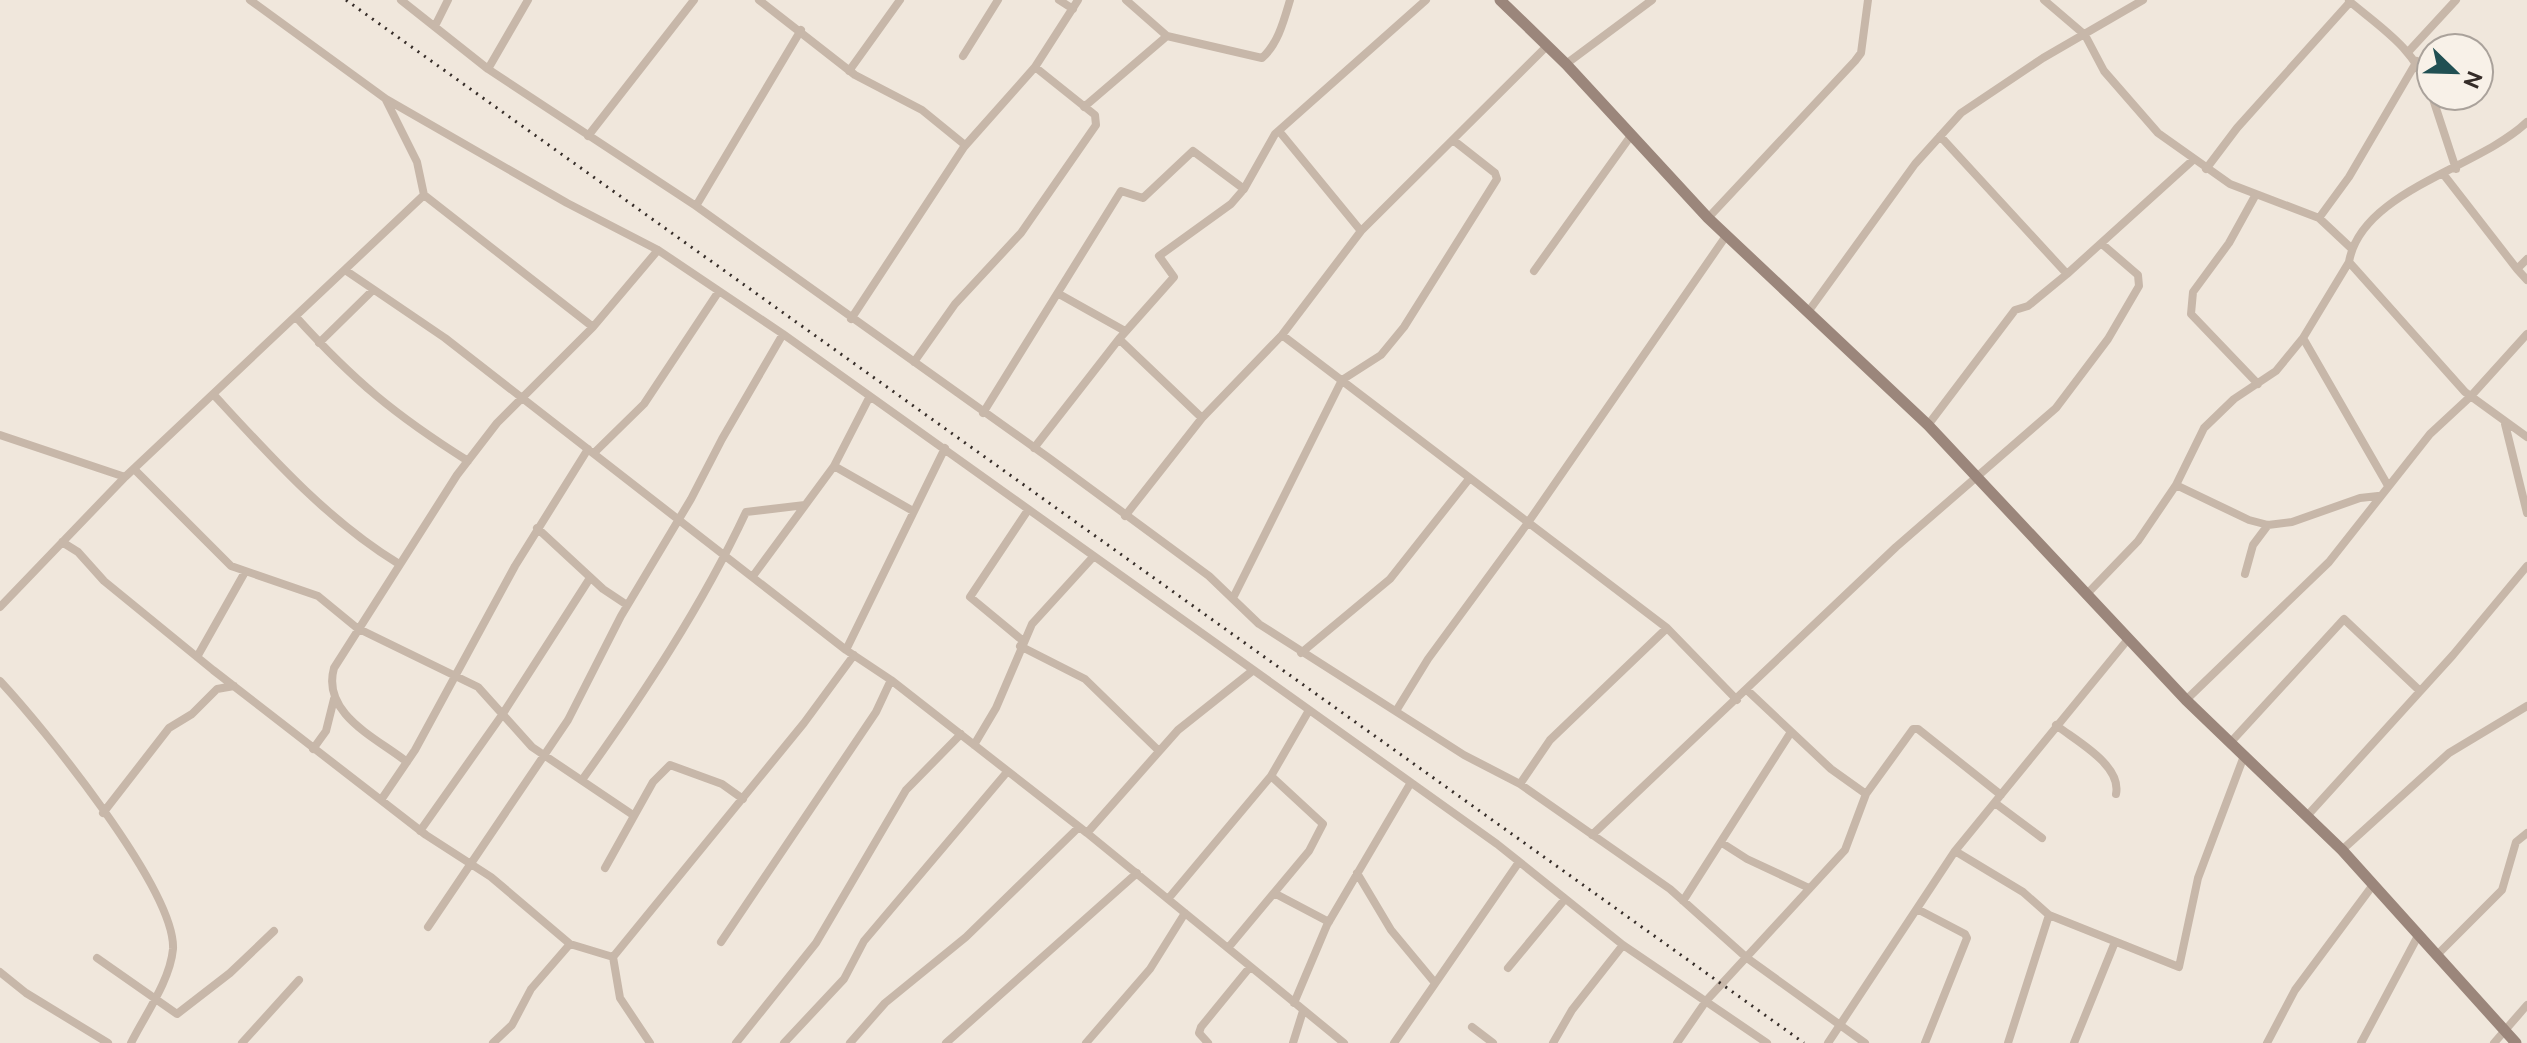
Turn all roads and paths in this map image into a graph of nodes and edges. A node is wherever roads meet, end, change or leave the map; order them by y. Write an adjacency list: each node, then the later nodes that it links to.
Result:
1 (250, 0): 35 (street)
2 (401, 0): 22 (street)
3 (448, 0): 22 (street)
4 (528, 0): 33 (street)
5 (694, 0): 40 (street)
6 (759, 0): 23 (street)
7 (900, 0): 34 (street)
8 (998, 0): 28 (street)
9 (1059, 0): 21 (street)
10 (1078, 0): 21 (street)
11 (1126, 0): 25 (street)
12 (1290, 0): 25 (street)
13 (1426, 0): 39 (street)
14 (1500, 0): 26 (street)
15 (1652, 0): 30 (street)
16 (1868, 0): 53 (street)
17 (2044, 0): 24 (street)
18 (2143, 0): 24 (street)
19 (2456, 0): 27 (street)
20 (2349, 1): 27 (street); 46 (street)
21 (1073, 9): 32 (street)
22 (435, 26): 33 (street)
23 (801, 30): 34 (street); 52 (street)
24 (2085, 35): 41 (street); 45 (street)
25 (1167, 36): 36 (street)
26 (1547, 46): 30 (street); 43 (street)
27 (2409, 51): 29 (street)
28 (963, 56)
29 (2415, 58)
30 (1566, 64): 42 (street)
31 (2415, 64): 54 (street)
32 (1035, 67): 36 (street); 44 (street)
33 (488, 69): 40 (street)
34 (849, 71): 44 (street)
35 (386, 99): 50 (street); 59 (street)
36 (1084, 107): 80 (street)
37 (2438, 112): 47 (street)
38 (2527, 122): 47 (street)
39 (1279, 131): 49 (street); 55 (street)
40 (588, 136): 52 (street)
41 (1940, 136): 65 (street); 70 (street)
42 (1630, 137): 53 (street); 64 (street)
43 (1453, 140): 55 (street); 81 (street)
44 (965, 145): 72 (street)
45 (2193, 160): 46 (street); 57 (street)
46 (2206, 169): 51 (street)
47 (2456, 169): 48 (street)
48 (2444, 175): 58 (street); 62 (street)
49 (1244, 189): 69 (street); 76 (street)
50 (424, 195): 63 (street); 73 (street)
51 (2255, 196): 54 (street); 82 (street)
52 (696, 206): 72 (street)
53 (1708, 218): 56 (street)
54 (2319, 218): 58 (street)
55 (1361, 231): 77 (street)
56 (1726, 236): 70 (street); 111 (street)
57 (2102, 244): 65 (street); 99 (street)
58 (2351, 248): 61 (street)
59 (658, 250): 68 (street); 73 (street)
60 (2527, 259): 62 (street)
61 (2349, 262): 78 (street); 85 (street)
62 (2517, 269): 66 (street)
63 (345, 270): 67 (street); 71 (street)
64 (1534, 271)
65 (2067, 274): 90 (street)
66 (2527, 280)
67 (372, 291): 79 (street); 86 (street)
68 (719, 291): 74 (street); 95 (street)
69 (1059, 294): 76 (street); 87 (street)
70 (1808, 312): 90 (street)
71 (296, 317): 79 (street); 83 (street)
72 (851, 319): 80 (street)
73 (593, 327): 86 (street)
74 (783, 334): 84 (street); 110 (street)
75 (2527, 334): 85 (street)
76 (1122, 335): 88 (street); 94 (street)
77 (1282, 335): 81 (street); 88 (street)
78 (2303, 338): 82 (street); 102 (street)
79 (319, 343): 96 (street)
80 (914, 362): 87 (street)
81 (1342, 380): 101 (street); 124 (street)
82 (2258, 384): 103 (street)
83 (214, 395): 98 (street); 117 (street)
84 (870, 396): 93 (street); 97 (street)
85 (2471, 396): 89 (street); 102 (street)
86 (519, 399): 95 (street); 96 (street)
87 (983, 413): 94 (street)
88 (1202, 418): 109 (street)
89 (2505, 424): 92 (street); 108 (street)
90 (1928, 425): 99 (street)
91 (0, 435): 100 (street)
92 (2527, 437)
93 (945, 448): 106 (street); 107 (street)
94 (1034, 448): 109 (street)
95 (591, 451): 110 (street); 113 (street)
96 (468, 461): 117 (street)
97 (834, 466): 105 (street); 107 (street)
98 (134, 469): 100 (street); 119 (street)
99 (1976, 474): 123 (street); 141 (street)
100 (125, 477): 114 (street)
101 (1469, 479): 111 (street); 132 (street)
102 (2387, 484): 104 (street)
103 (2176, 485): 112 (street); 123 (street)
104 (2378, 496): 112 (street); 145 (street)
105 (805, 505): 115 (street); 121 (street)
106 (1028, 510): 116 (street); 130 (street)
107 (913, 511): 131 (street)
108 (2527, 513)
109 (1125, 516): 124 (street)
110 (680, 518): 115 (street); 125 (street)
111 (1527, 524): 128 (street); 147 (street)
112 (2268, 525): 120 (street)
113 (537, 528): 122 (street); 136 (street)
114 (62, 542): 126 (street); 133 (street)
115 (726, 555): 121 (street); 162 (street)
116 (1093, 557): 130 (street); 135 (street)
117 (399, 564): 127 (street)
118 (2527, 566): 142 (street)
119 (245, 572): 127 (street); 133 (street)
120 (2245, 574)
121 (753, 576): 131 (street)
122 (590, 578): 125 (street); 149 (street)
123 (2086, 595): 129 (street)
124 (1233, 598): 132 (street)
125 (627, 605): 157 (street)
126 (0, 607)
127 (357, 628): 136 (street); 143 (street)
128 (1667, 628): 144 (street); 164 (street)
129 (2129, 638): 145 (street); 150 (street)
130 (1021, 643): 154 (street); 156 (street)
131 (850, 652): 137 (street); 167 (street)
132 (1301, 653): 147 (street)
133 (197, 657): 134 (street)
134 (213, 670): 139 (street); 140 (street)
135 (1251, 672): 148 (street); 156 (street)
136 (455, 673): 149 (street); 159 (street)
137 (891, 680): 152 (street); 199 (street)
138 (0, 681): 170 (street)
139 (235, 686): 140 (street); 155 (street)
140 (217, 689): 170 (street)
141 (1747, 690): 144 (street); 151 (street)
142 (2420, 691): 153 (street); 172 (street)
143 (335, 698): 155 (street); 159 (street)
144 (1737, 700): 176 (street)
145 (2186, 700): 153 (street)
146 (2527, 706): 179 (street)
147 (1396, 711): 164 (street)
148 (1308, 712): 161 (street); 163 (street)
149 (502, 715): 157 (street); 174 (street)
150 (2056, 725): 166 (street); 168 (street)
151 (1791, 732): 165 (street); 178 (street)
152 (961, 734): 154 (street); 226 (street)
153 (2230, 743): 158 (street)
154 (974, 745): 160 (street)
155 (313, 749): 169 (street)
156 (1159, 751): 173 (street)
157 (544, 755): 162 (street); 182 (street)
158 (2244, 756): 172 (street); 200 (street)
159 (407, 762): 169 (street)
160 (1007, 772): 173 (street); 227 (street)
161 (1271, 776): 188 (street); 189 (street)
162 (582, 780): 171 (street)
163 (1410, 784): 181 (street); 185 (street)
164 (1520, 784): 176 (street)
165 (1866, 794): 168 (street); 187 (street)
166 (2116, 794)
167 (743, 799): 171 (street); 205 (street)
168 (1998, 799): 177 (street); 180 (street)
169 (381, 800): 174 (street)
170 (103, 813): 213 (street)
171 (633, 815): 183 (street)
172 (2307, 816): 179 (street)
173 (1083, 830): 184 (street); 228 (street)
174 (420, 831): 182 (street)
175 (2527, 833): 204 (street)
176 (1592, 835): 191 (street)
177 (2042, 838)
178 (1722, 843): 187 (street); 191 (street)
179 (2342, 850): 186 (street)
180 (1955, 851): 192 (street); 194 (street)
181 (1519, 862): 190 (street); 212 (street)
182 (472, 865): 196 (street); 201 (street)
183 (605, 868)
184 (1137, 873): 189 (street); 229 (street)
185 (1357, 873): 195 (street); 212 (street)
186 (2373, 885): 198 (street); 244 (street)
187 (1809, 888): 207 (street)
188 (1274, 893): 195 (street); 203 (street)
189 (1168, 899): 193 (street)
190 (1565, 899): 202 (street); 209 (street)
191 (1683, 901): 207 (street)
192 (1919, 910): 218 (street); 241 (street)
193 (1185, 913): 203 (street); 230 (street)
194 (2049, 915): 200 (street); 242 (street)
195 (1329, 922): 215 (street)
196 (428, 927)
197 (274, 931): 213 (street)
198 (2419, 934): 204 (street); 245 (street)
199 (721, 942)
200 (2115, 942): 243 (street)
201 (570, 944): 205 (street); 224 (street)
202 (1623, 945): 214 (street); 236 (street)
203 (1228, 948): 208 (street)
204 (2438, 954): 220 (street)
205 (613, 957): 225 (street)
206 (97, 958): 213 (street)
207 (1747, 958): 214 (street); 218 (street)
208 (1250, 967): 215 (street); 231 (street)
209 (1508, 968)
210 (0, 972): 221 (street)
211 (299, 980): 223 (street)
212 (1435, 983): 234 (street)
213 (155, 995): 222 (street)
214 (1706, 1001): 237 (street); 238 (street)
215 (1294, 1003): 217 (street)
216 (2527, 1005): 220 (street)
217 (1303, 1011): 232 (street); 233 (street)
218 (1840, 1026): 239 (street); 240 (street)
219 (1472, 1027): 235 (street)
220 (2503, 1031): 246 (street); 247 (street)
221 (108, 1043)
222 (131, 1043)
223 (242, 1043)
224 (493, 1043)
225 (650, 1043)
226 (736, 1043)
227 (784, 1043)
228 (850, 1043)
229 (946, 1043)
230 (1086, 1043)
231 (1208, 1043)
232 (1293, 1043)
233 (1344, 1043)
234 (1394, 1043)
235 (1493, 1043)
236 (1553, 1043)
237 (1677, 1043)
238 (1767, 1043)
239 (1828, 1043)
240 (1865, 1043)
241 (1925, 1043)
242 (2008, 1043)
243 (2074, 1043)
244 (2267, 1043)
245 (2361, 1043)
246 (2494, 1043)
247 (2516, 1043)

